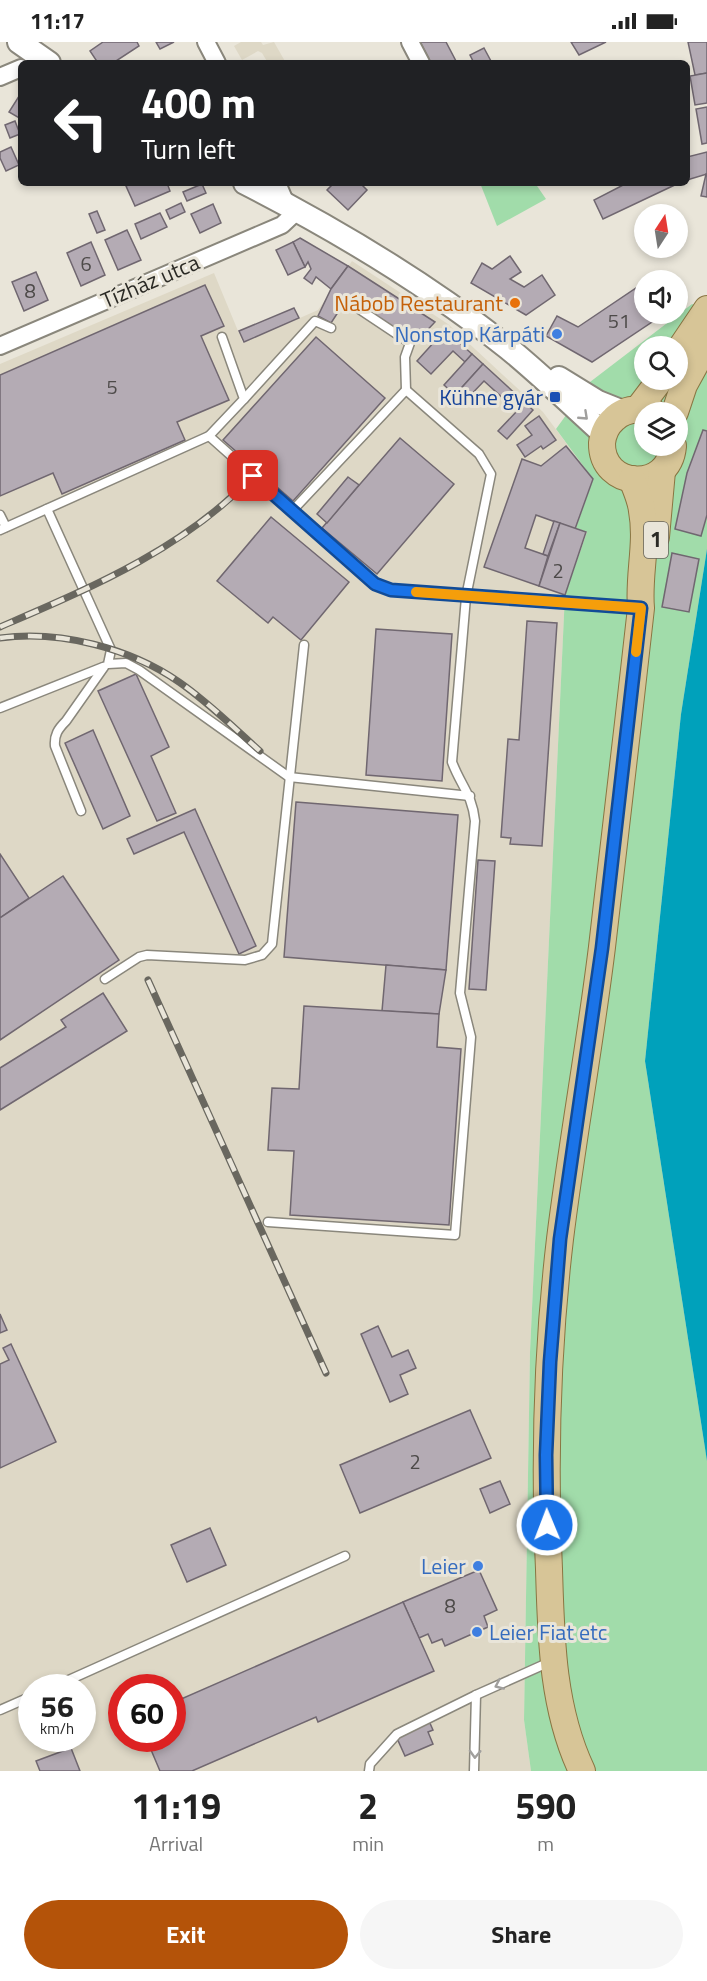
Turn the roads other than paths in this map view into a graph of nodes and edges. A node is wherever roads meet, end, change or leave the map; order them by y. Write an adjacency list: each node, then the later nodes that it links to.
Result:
1 (19, 42): 4 (street)
2 (206, 42): 5 (street)
3 (410, 42): 6 (street)
4 (40, 60)
5 (215, 60)
6 (419, 60)
7 (18, 69): 8 (street)
8 (0, 77)
9 (251, 186): 11 (street)
10 (279, 186): 11 (street)
11 (291, 207): 18 (street, Tízház utca); 19 (street)
12 (356, 307): 20 (lane)
13 (707, 309): 16 (main road)
14 (331, 328): 21 (lane)
15 (222, 336): 21 (lane)
16 (688, 337)
17 (707, 342): 22 (main road)
18 (0, 346)
19 (509, 349): 23 (street); 25 (street, one-way to 25)
20 (406, 390): 31 (lane); 34 (lane)
21 (244, 399): 26 (lane)
22 (678, 402)
23 (634, 410)
24 (634, 412): 25 (main road)
25 (604, 434): 29 (main road)
26 (209, 436): 30 (lane); 31 (lane)
27 (670, 456): 28 (main road, 1)
28 (662, 471): 29 (main road); 35 (main road, 1)
29 (632, 479): 35 (main road, 1)
30 (47, 509): 33 (lane); 37 (lane)
31 (293, 510): 34 (lane)
32 (0, 515): 33 (lane)
33 (3, 529)
34 (466, 597): 35 (lane); 40 (lane)
35 (641, 608): 45 (main road, 1)
36 (304, 645): 39 (lane)
37 (106, 665): 38 (lane); 39 (lane); 41 (lane)
38 (0, 708)
39 (289, 777): 40 (lane); 42 (lane)
40 (470, 796): 43 (lane)
41 (81, 811)
42 (105, 979)
43 (268, 1222)
44 (345, 1556): 46 (lane)
45 (552, 1661): 47 (lane, one-way to 47); 52 (main road, 1)
46 (82, 1674)
47 (476, 1695): 50 (lane); 51 (lane, one-way to 51)
48 (18, 1702): 49 (lane)
49 (0, 1710)
50 (369, 1771)
51 (474, 1771)
52 (582, 1771)

